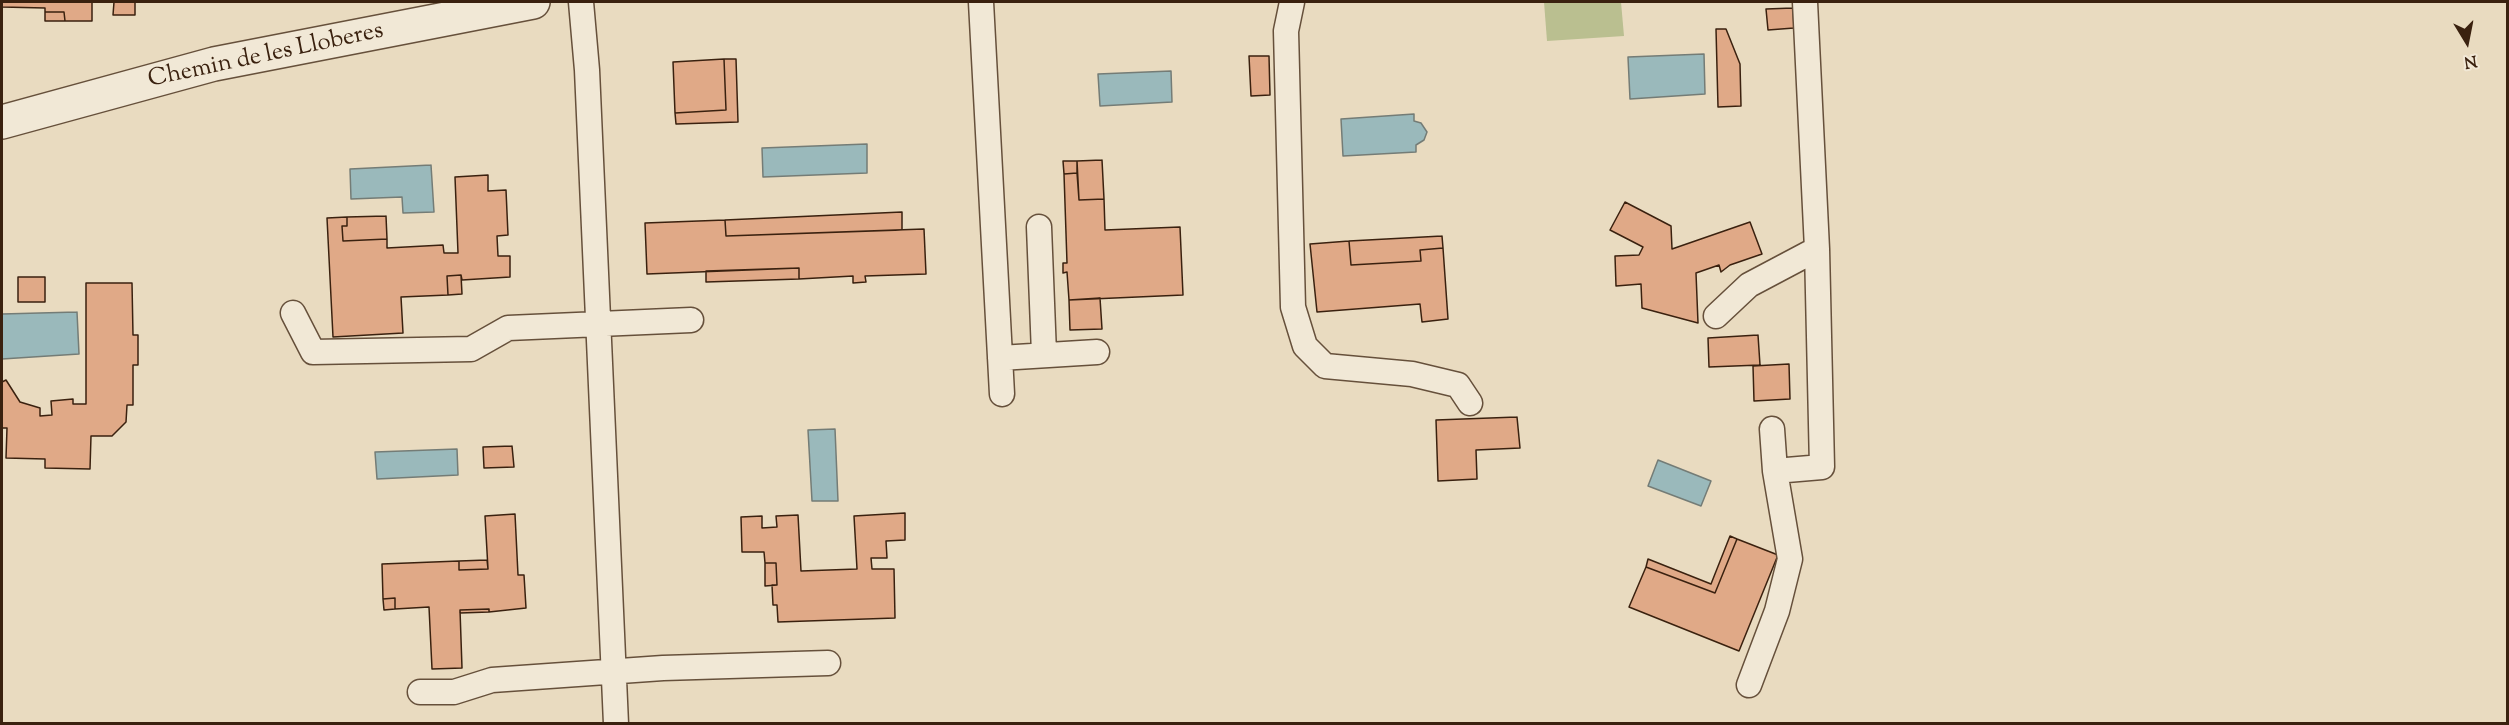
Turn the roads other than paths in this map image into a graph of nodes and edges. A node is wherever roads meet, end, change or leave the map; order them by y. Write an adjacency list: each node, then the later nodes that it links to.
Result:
1 (522, 2): 6 (street, Chemin de les Lloberes)
2 (581, 2): 12 (lane)
3 (981, 2): 15 (lane)
4 (1292, 2): 17 (lane)
5 (1805, 2): 8 (lane)
6 (2, 122)
7 (1039, 227): 14 (lane)
8 (1817, 249): 10 (lane); 19 (lane)
9 (293, 313): 12 (lane)
10 (1716, 316)
11 (691, 320): 12 (lane)
12 (597, 325): 21 (lane)
13 (1097, 352): 14 (lane)
14 (1044, 354): 15 (lane)
15 (1000, 358): 16 (lane)
16 (1002, 394)
17 (1470, 403)
18 (1772, 429): 19 (lane)
19 (1775, 471): 22 (lane)
20 (828, 663): 21 (lane)
21 (614, 672): 23 (lane); 24 (lane)
22 (1749, 685)
23 (420, 692)
24 (616, 723)

